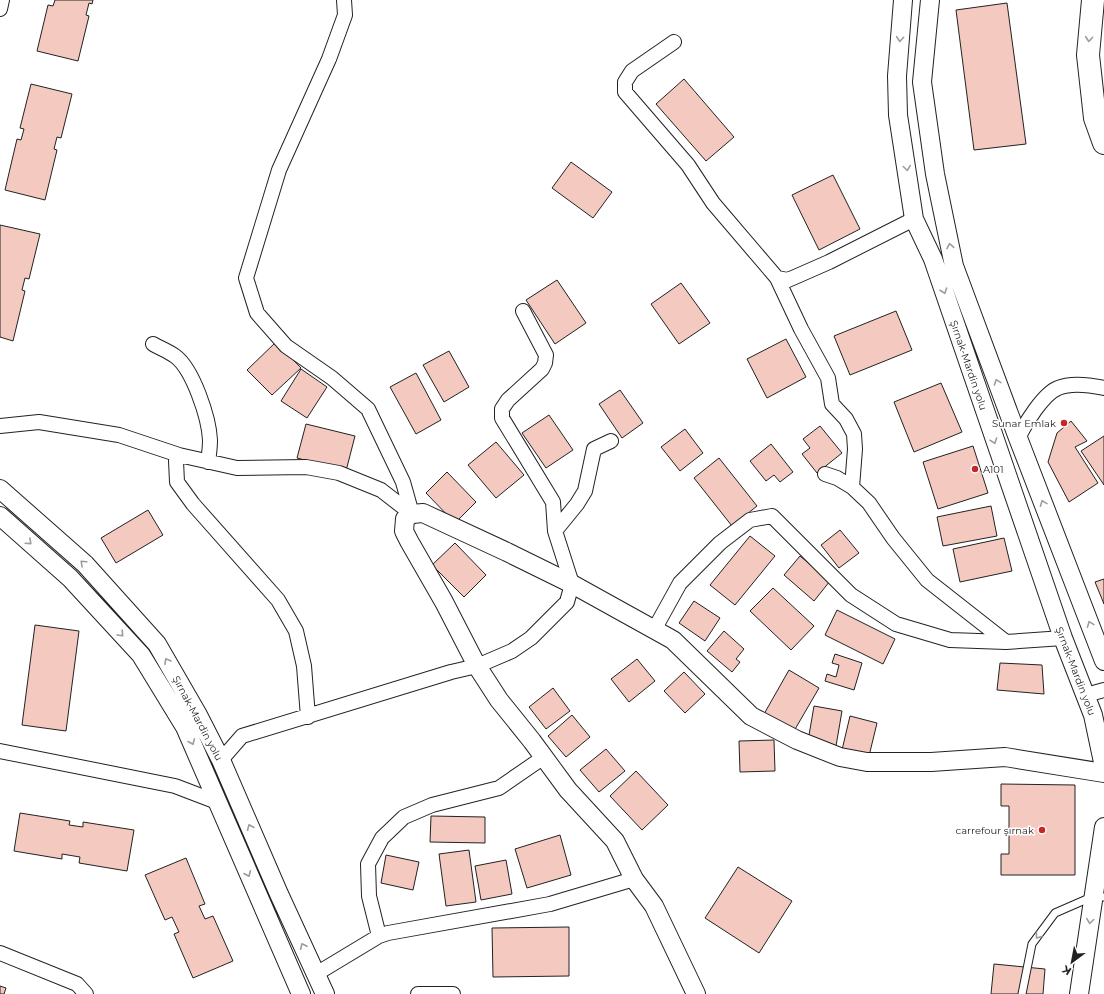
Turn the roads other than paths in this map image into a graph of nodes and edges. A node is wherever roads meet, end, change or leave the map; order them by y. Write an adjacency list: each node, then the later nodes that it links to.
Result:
1 (2, 0): 6 (street)
2 (344, 0): 22 (street)
3 (903, 0): 9 (street, Şırnak-Mardin yolu, one-way to 9)
4 (930, 0): 15 (street, Şırnak-Mardin yolu, one-way to 4)
5 (1092, 0): 8 (highway, one-way to 8)
6 (0, 9)
7 (674, 42): 10 (street)
8 (1104, 143)
9 (914, 219): 10 (street); 27 (street, Şırnak-Mardin yolu, one-way to 27)
10 (777, 278): 20 (street)
11 (523, 311): 24 (street)
12 (153, 344): 18 (street)
13 (1104, 388): 15 (street)
14 (0, 426): 17 (street)
15 (1018, 438): 29 (street, Şırnak-Mardin yolu, one-way to 15)
16 (611, 441): 24 (street)
17 (179, 455): 18 (street); 33 (street)
18 (208, 462): 22 (street)
19 (825, 474): 20 (street)
20 (852, 487): 28 (street)
21 (0, 489): 36 (street, Şırnak-Mardin yolu, one-way to 21)
22 (412, 514): 25 (street); 30 (street)
23 (0, 516): 39 (street, Şırnak-Mardin yolu, one-way to 39)
24 (555, 531): 25 (street)
25 (572, 584): 26 (street); 30 (street)
26 (654, 630): 28 (street); 38 (street)
27 (1063, 638): 28 (street); 32 (street, Şırnak-Mardin yolu)
28 (1006, 642)
29 (1104, 661)
30 (477, 666): 33 (street); 35 (street)
31 (1104, 690): 32 (street)
32 (1086, 695): 37 (street, Şırnak-Mardin yolu)
33 (308, 717): 36 (street)
34 (0, 751): 39 (street)
35 (544, 757): 41 (street); 43 (street)
36 (221, 760): 45 (street, Şırnak-Mardin yolu, one-way to 36)
37 (1104, 767)
38 (1104, 773)
39 (217, 802): 47 (street, Şırnak-Mardin yolu, one-way to 47)
40 (1104, 827): 42 (street)
41 (634, 879): 43 (street); 51 (street)
42 (1099, 897): 52 (lane, one-way to 52); 53 (street, one-way to 53)
43 (379, 936): 45 (street)
44 (0, 953): 46 (street)
45 (316, 974): 48 (street, Şırnak-Mardin yolu)
46 (86, 994)
47 (301, 994)
48 (326, 994)
49 (418, 994): 50 (street)
50 (453, 994)
51 (696, 994)
52 (1022, 994)
53 (1079, 994)

